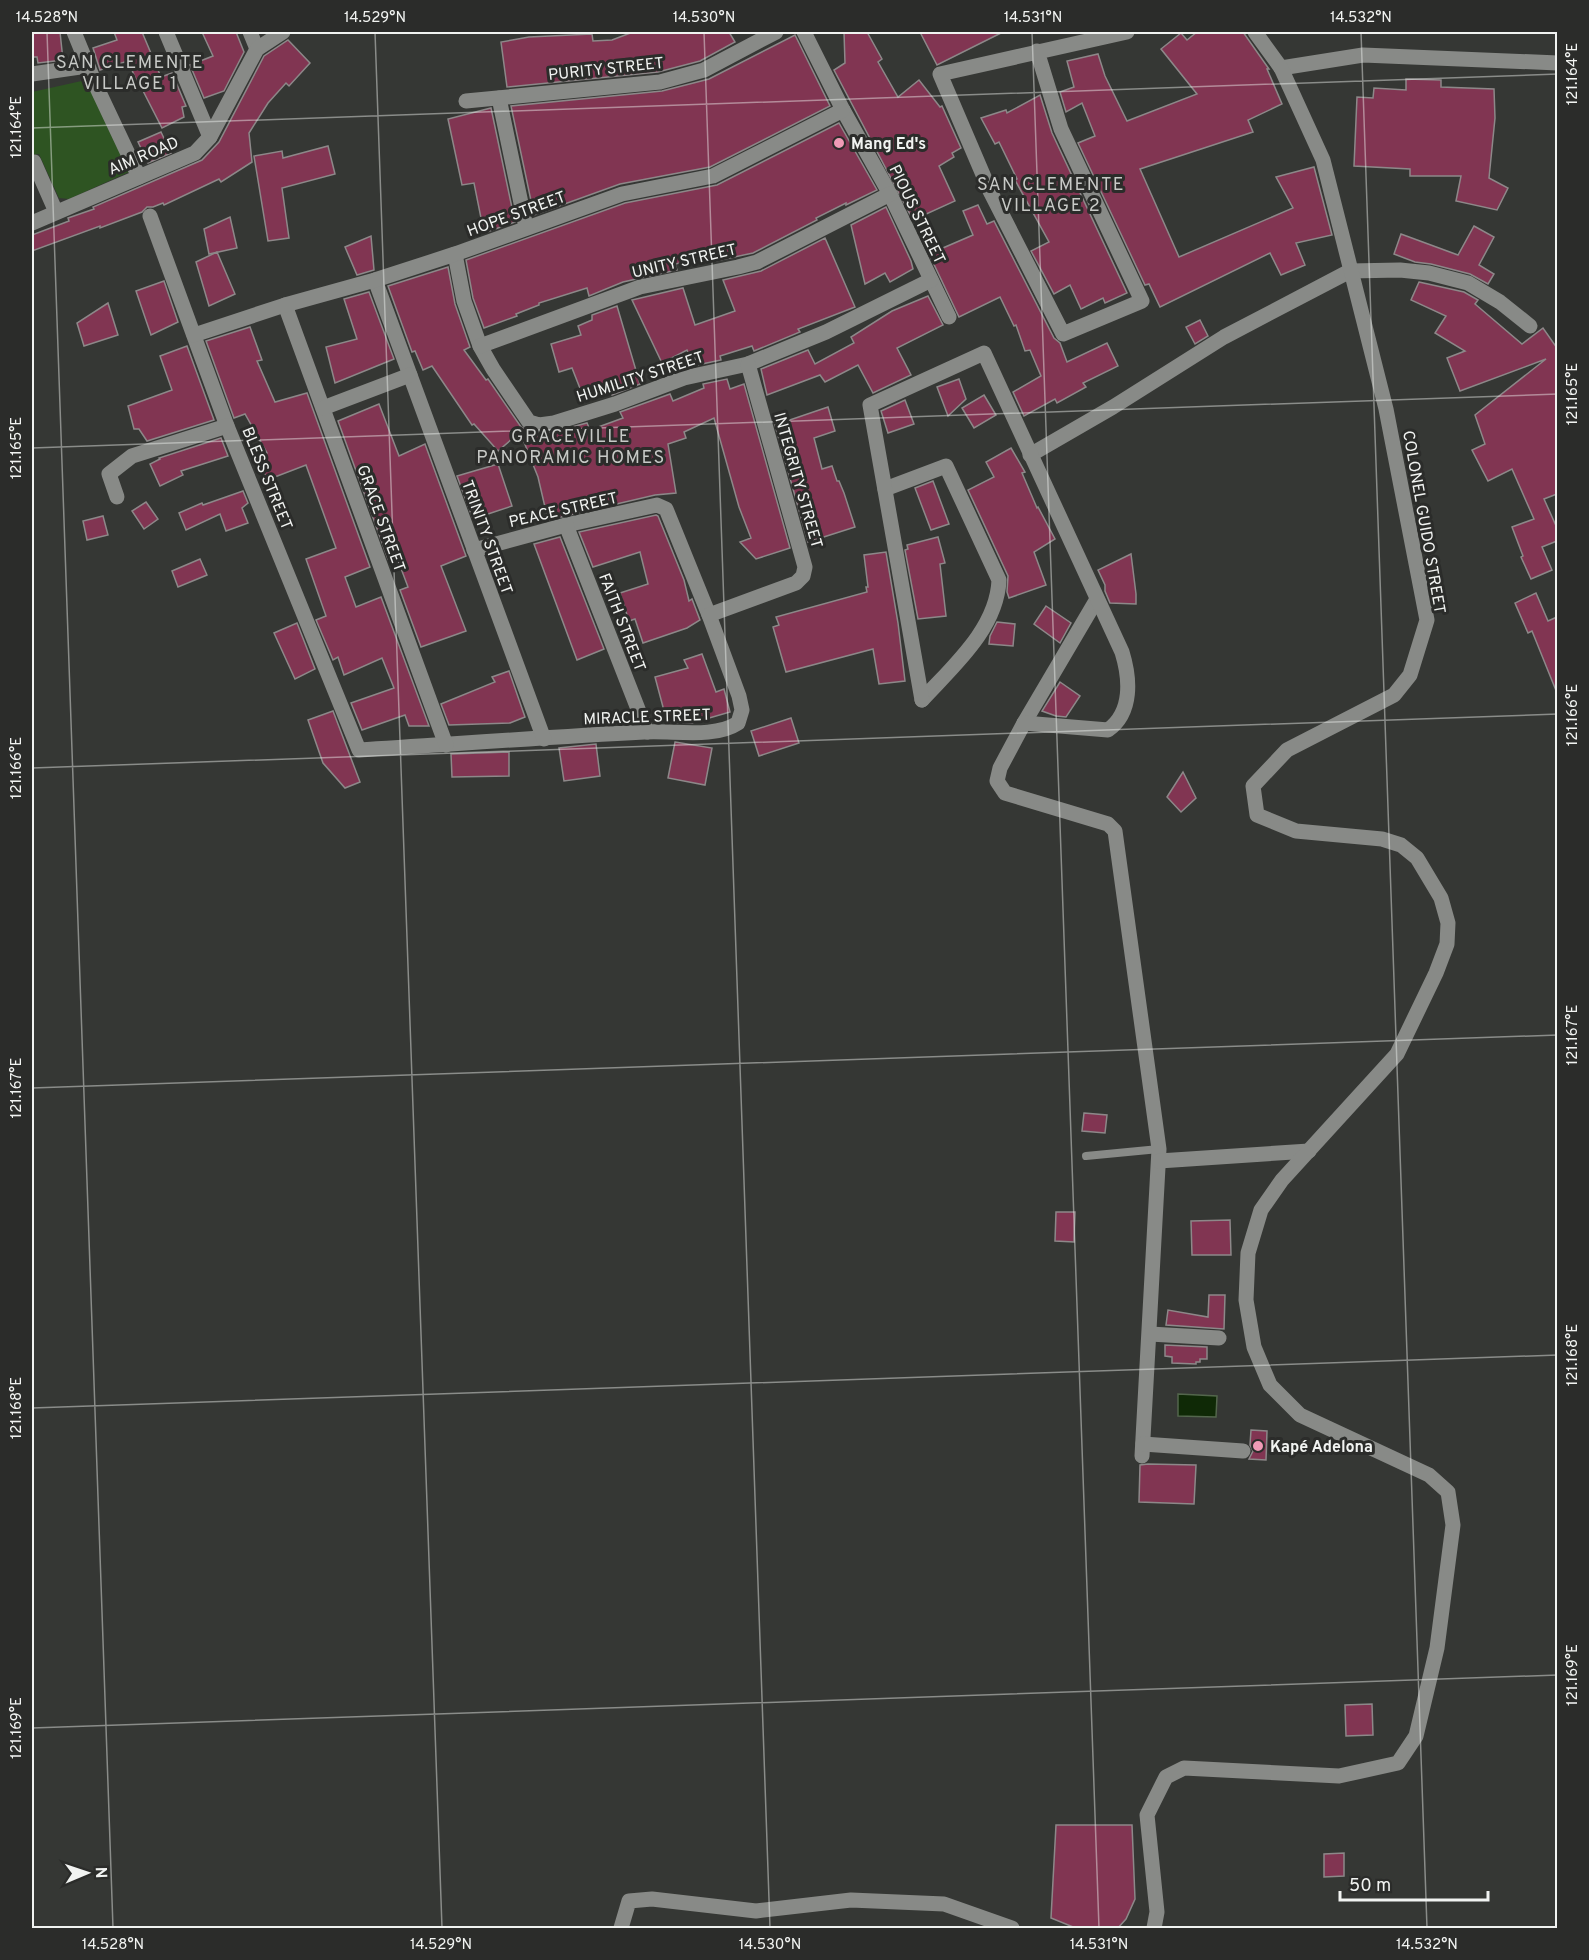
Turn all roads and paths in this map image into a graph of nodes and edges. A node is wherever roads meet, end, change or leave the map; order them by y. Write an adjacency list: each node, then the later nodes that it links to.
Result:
1 (74, 32): 12 (street)
2 (166, 32): 18 (street)
3 (250, 32): 9 (street)
4 (283, 32): 9 (street, AIM ROAD)
5 (776, 32): 15 (street, PURITY STREET)
6 (804, 32): 17 (street, PIOUS STREET)
7 (1127, 32): 10 (street)
8 (1255, 32): 13 (street, COLONEL GUIDO STREET)
9 (257, 49): 18 (street, AIM ROAD)
10 (1037, 51): 10 (street)
11 (1557, 63): 13 (street)
12 (87, 66): 14 (street); 20 (street)
13 (1281, 68): 27 (street, COLONEL GUIDO STREET)
14 (32, 74)
15 (499, 98): 16 (street, PURITY STREET); 25 (street)
16 (466, 101)
17 (843, 110): 21 (street, PIOUS STREET); 25 (street, HOPE STREET)
18 (210, 137): 20 (street, AIM ROAD)
19 (32, 162): 22 (street)
20 (138, 177): 22 (street, AIM ROAD)
21 (890, 194): 29 (street, PIOUS STREET); 34 (street, UNITY STREET)
22 (56, 212): 24 (street, AIM ROAD)
23 (150, 216): 33 (street, BLESS STREET)
24 (32, 223)
25 (526, 227): 26 (street, HOPE STREET)
26 (455, 254): 28 (street, HOPE STREET); 34 (street, HUMILITY STREET)
27 (1350, 271): 32 (street); 39 (street); 52 (street, COLONEL GUIDO STREET)
28 (375, 280): 30 (street, HOPE STREET); 36 (street, TRINITY STREET)
29 (931, 280): 31 (street, PIOUS STREET); 35 (street, HUMILITY STREET)
30 (285, 305): 33 (street, HOPE STREET); 37 (street, GRACE STREET)
31 (950, 317)
32 (1530, 326)
33 (194, 335): 38 (street, BLESS STREET)
34 (480, 346): 35 (street, HUMILITY STREET)
35 (748, 364): 46 (street, INTEGRITY STREET)
36 (410, 375): 37 (street); 44 (street, TRINITY STREET)
37 (323, 408): 50 (street, GRACE STREET)
38 (227, 426): 41 (street); 51 (street, BLESS STREET)
39 (1030, 455): 40 (street); 45 (street)
40 (885, 489): 40 (street)
41 (117, 498)
42 (662, 507): 43 (street, PEACE STREET); 46 (street, MIRACLE STREET)
43 (566, 525): 44 (street, PEACE STREET); 48 (street, FAITH STREET)
44 (474, 550): 49 (street, TRINITY STREET)
45 (1097, 599): 47 (street); 47 (street)
46 (710, 615): 48 (street, MIRACLE STREET)
47 (1024, 723): 53 (street)
48 (646, 732): 49 (street, MIRACLE STREET)
49 (544, 739): 50 (street, MIRACLE STREET)
50 (446, 745): 51 (street, MIRACLE STREET)
51 (359, 750)
52 (1308, 1151): 53 (street); 60 (street, COLONEL GUIDO STREET)
53 (1159, 1155): 54 (lane); 55 (street)
54 (1086, 1156)
55 (1150, 1334): 56 (street); 57 (street)
56 (1219, 1338)
57 (1243, 1451)
58 (621, 1929): 59 (street)
59 (1012, 1929)
60 (1154, 1929)

